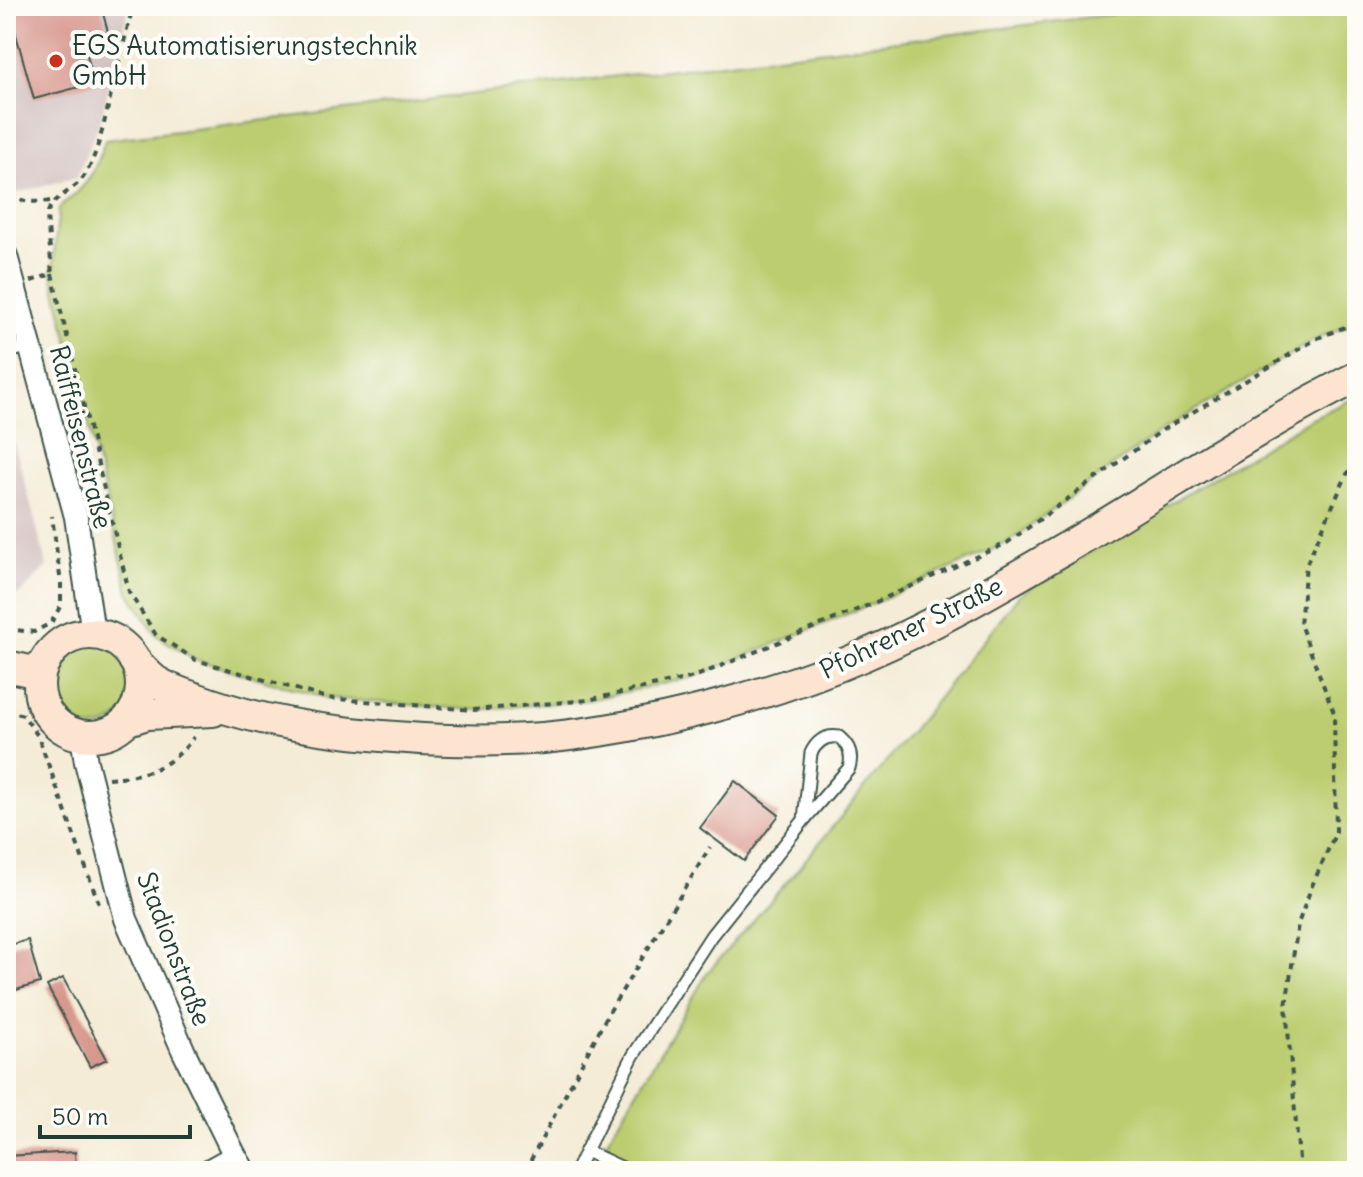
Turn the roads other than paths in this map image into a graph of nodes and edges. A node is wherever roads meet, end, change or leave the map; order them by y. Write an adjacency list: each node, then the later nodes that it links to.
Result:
1 (6, 256): 2 (street, Raiffeisenstraße)
2 (29, 346): 3 (lane); 5 (street, Raiffeisenstraße)
3 (6, 353)
4 (1357, 377): 9 (main road, Pfohrener Straße)
5 (93, 633): 6 (main road); 8 (main road)
6 (134, 660): 9 (main road, Pfohrener Straße); 10 (main road)
7 (6, 666): 8 (main road)
8 (39, 673): 11 (main road)
9 (217, 711): 10 (main road, Pfohrener Straße)
10 (128, 720): 11 (main road)
11 (82, 736): 14 (street, Stadionstraße)
12 (804, 820): 12 (lane); 13 (lane)
13 (586, 1151): 16 (lane); 17 (lane)
14 (239, 1163): 15 (street)
15 (208, 1171)
16 (576, 1171)
17 (629, 1171)

